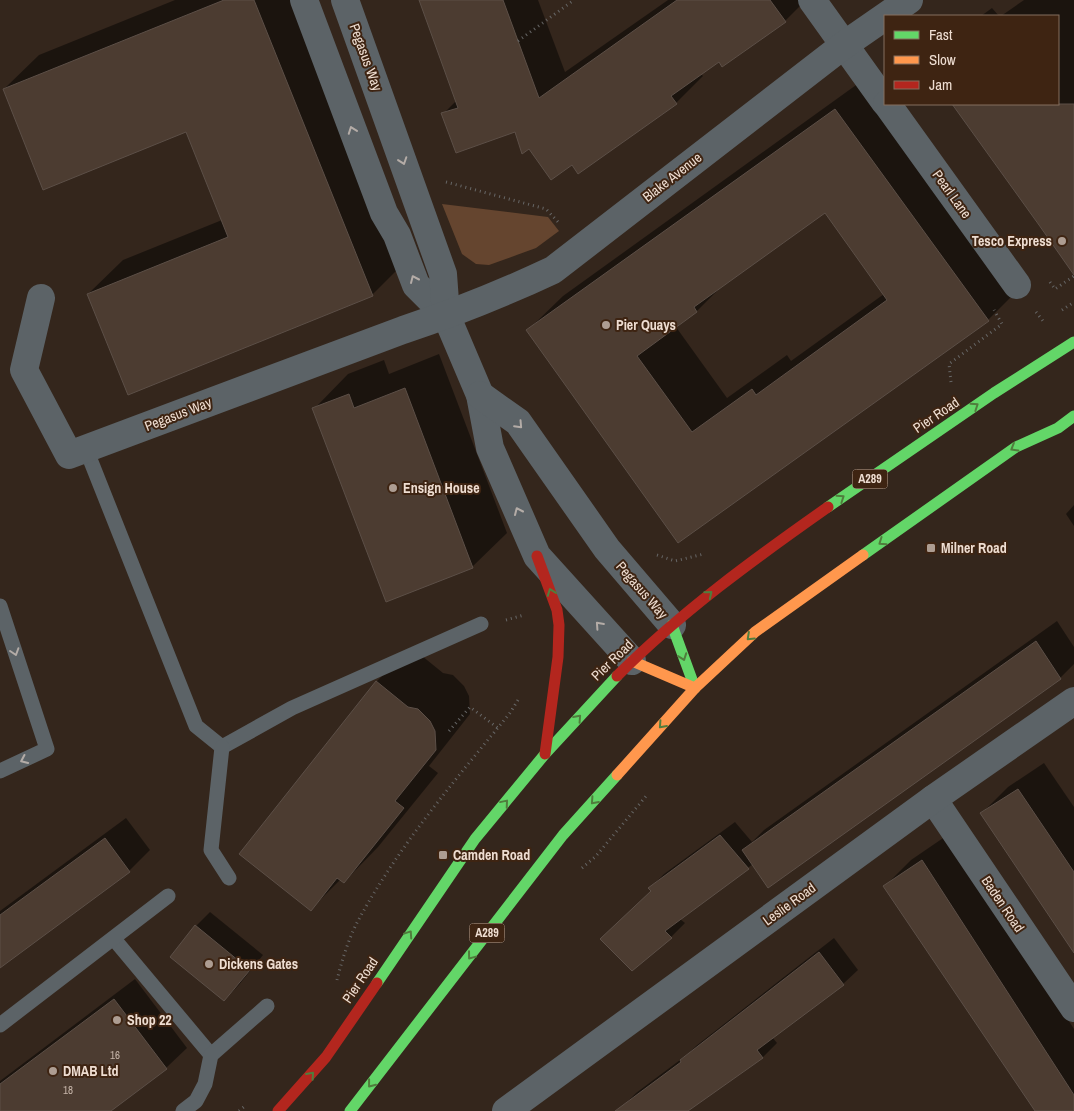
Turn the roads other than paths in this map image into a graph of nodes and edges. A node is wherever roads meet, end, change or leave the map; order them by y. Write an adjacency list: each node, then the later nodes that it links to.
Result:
1 (304, 0): 12 (street, Pegasus Way, one-way to 1)
2 (345, 0): 12 (street, Pegasus Way, one-way to 12)
3 (812, 0): 7 (street, Pearl Lane)
4 (909, 0): 5 (street, Blake Avenue)
5 (887, 15)
6 (884, 17): 7 (street, Blake Avenue)
7 (844, 45): 8 (street, Pearl Lane); 12 (street, Blake Avenue)
8 (884, 100)
9 (887, 105): 10 (street, Pearl Lane)
10 (1017, 285)
11 (41, 298): 16 (street, Pegasus Way)
12 (446, 315): 14 (street, Pegasus Way); 16 (street, Pegasus Way)
13 (1074, 342): 20 (main road, Pier Road / A289, one-way to 13)
14 (480, 395): 17 (street, Pegasus Way, one-way to 14); 20 (street, Pegasus Way, one-way to 20)
15 (1074, 416): 22 (main road, A289, one-way to 22)
16 (86, 449): 24 (lane)
17 (537, 556): 21 (street, Pegasus Way, one-way to 17); 25 (main road, one-way to 17)
18 (0, 606): 26 (lane, one-way to 26)
19 (481, 624): 24 (lane)
20 (672, 625): 21 (main road, Pier Road / A289); 22 (main road, Pegasus Way, one-way to 22)
21 (632, 662): 22 (main road, Pegasus Way); 25 (main road, Pier Road / A289, one-way to 21)
22 (695, 688): 35 (main road, A289, one-way to 35)
23 (1074, 701): 27 (street, Leslie Road)
24 (222, 747): 28 (lane)
25 (545, 754): 37 (main road, Pier Road / A289, one-way to 25)
26 (0, 771)
27 (933, 800): 32 (street, Baden Road); 38 (street, Leslie Road)
28 (229, 878)
29 (168, 896): 30 (lane)
30 (114, 938): 33 (lane); 34 (lane)
31 (267, 1006): 34 (lane)
32 (1074, 1008)
33 (0, 1025)
34 (211, 1055): 36 (lane)
35 (354, 1109)
36 (183, 1111)
37 (278, 1111)
38 (506, 1111)

